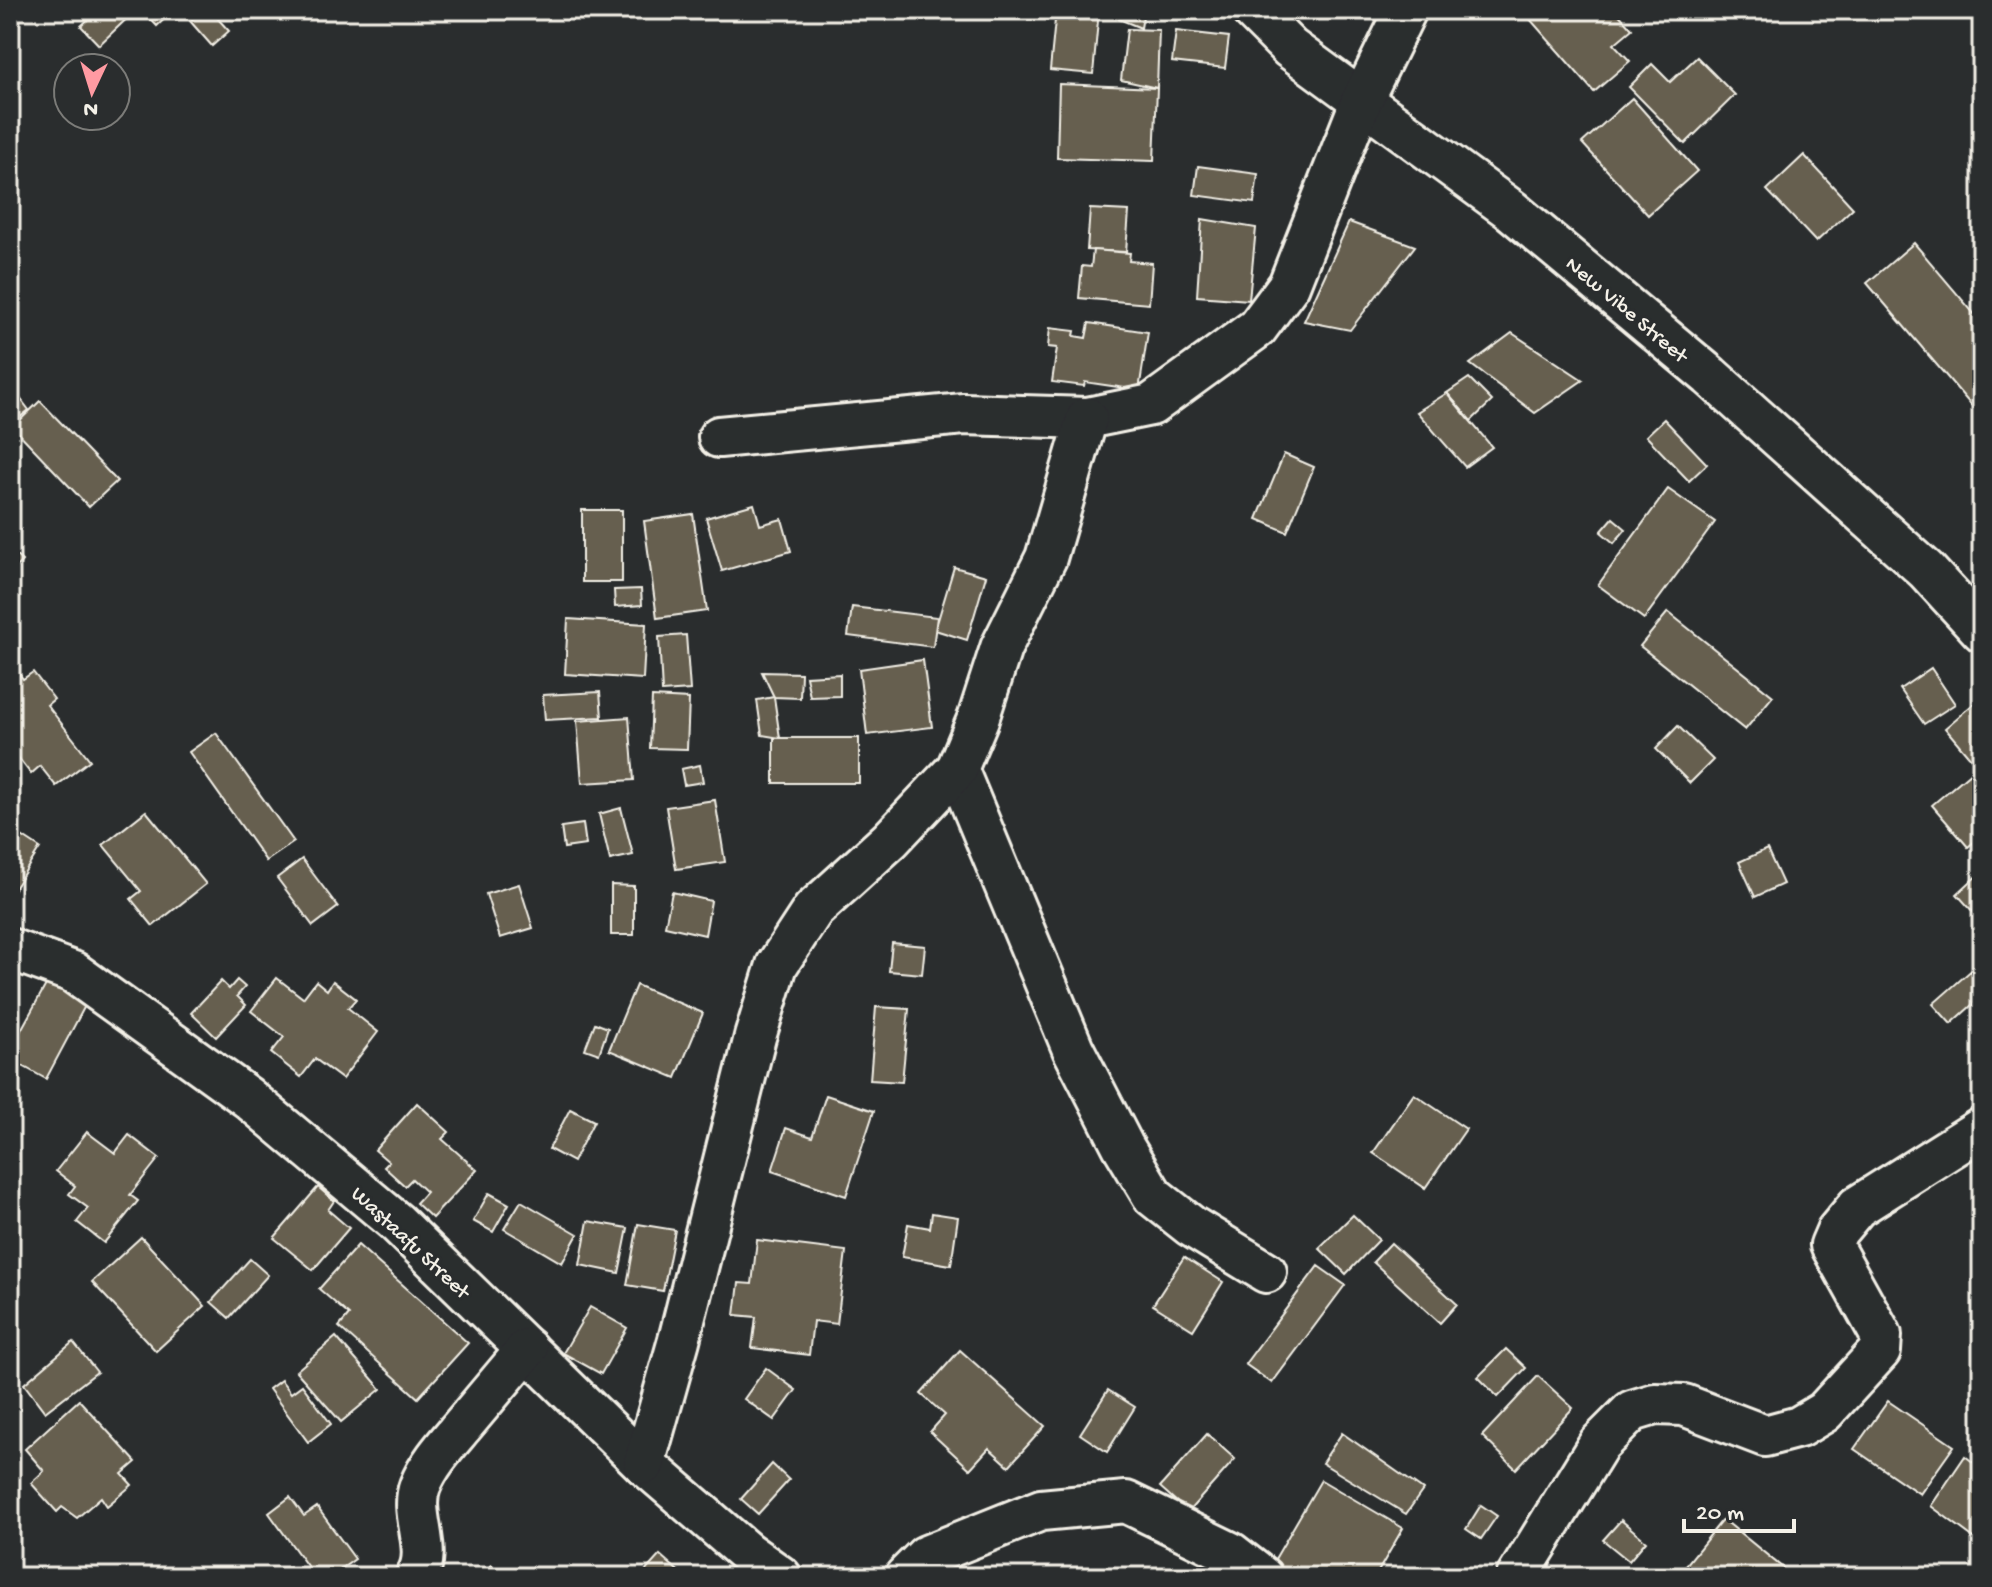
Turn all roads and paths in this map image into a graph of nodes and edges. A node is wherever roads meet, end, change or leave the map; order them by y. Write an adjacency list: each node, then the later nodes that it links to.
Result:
1 (1252, 10): 3 (street, New Vibe Street)
2 (1406, 10): 3 (street)
3 (1361, 102): 4 (street); 6 (street, New Vibe Street)
4 (1087, 418): 5 (street); 7 (street)
5 (719, 437)
6 (1982, 631)
7 (957, 769): 10 (street); 12 (street)
8 (10, 949): 11 (street, Wastaafu Street)
9 (1982, 1128): 17 (street)
10 (1266, 1272)
11 (527, 1349): 12 (street, Wastaafu Street); 13 (street)
12 (644, 1464): 14 (street, Wastaafu Street)
13 (416, 1577)
14 (781, 1577)
15 (905, 1577): 16 (street)
16 (1262, 1577)
17 (1517, 1577)

